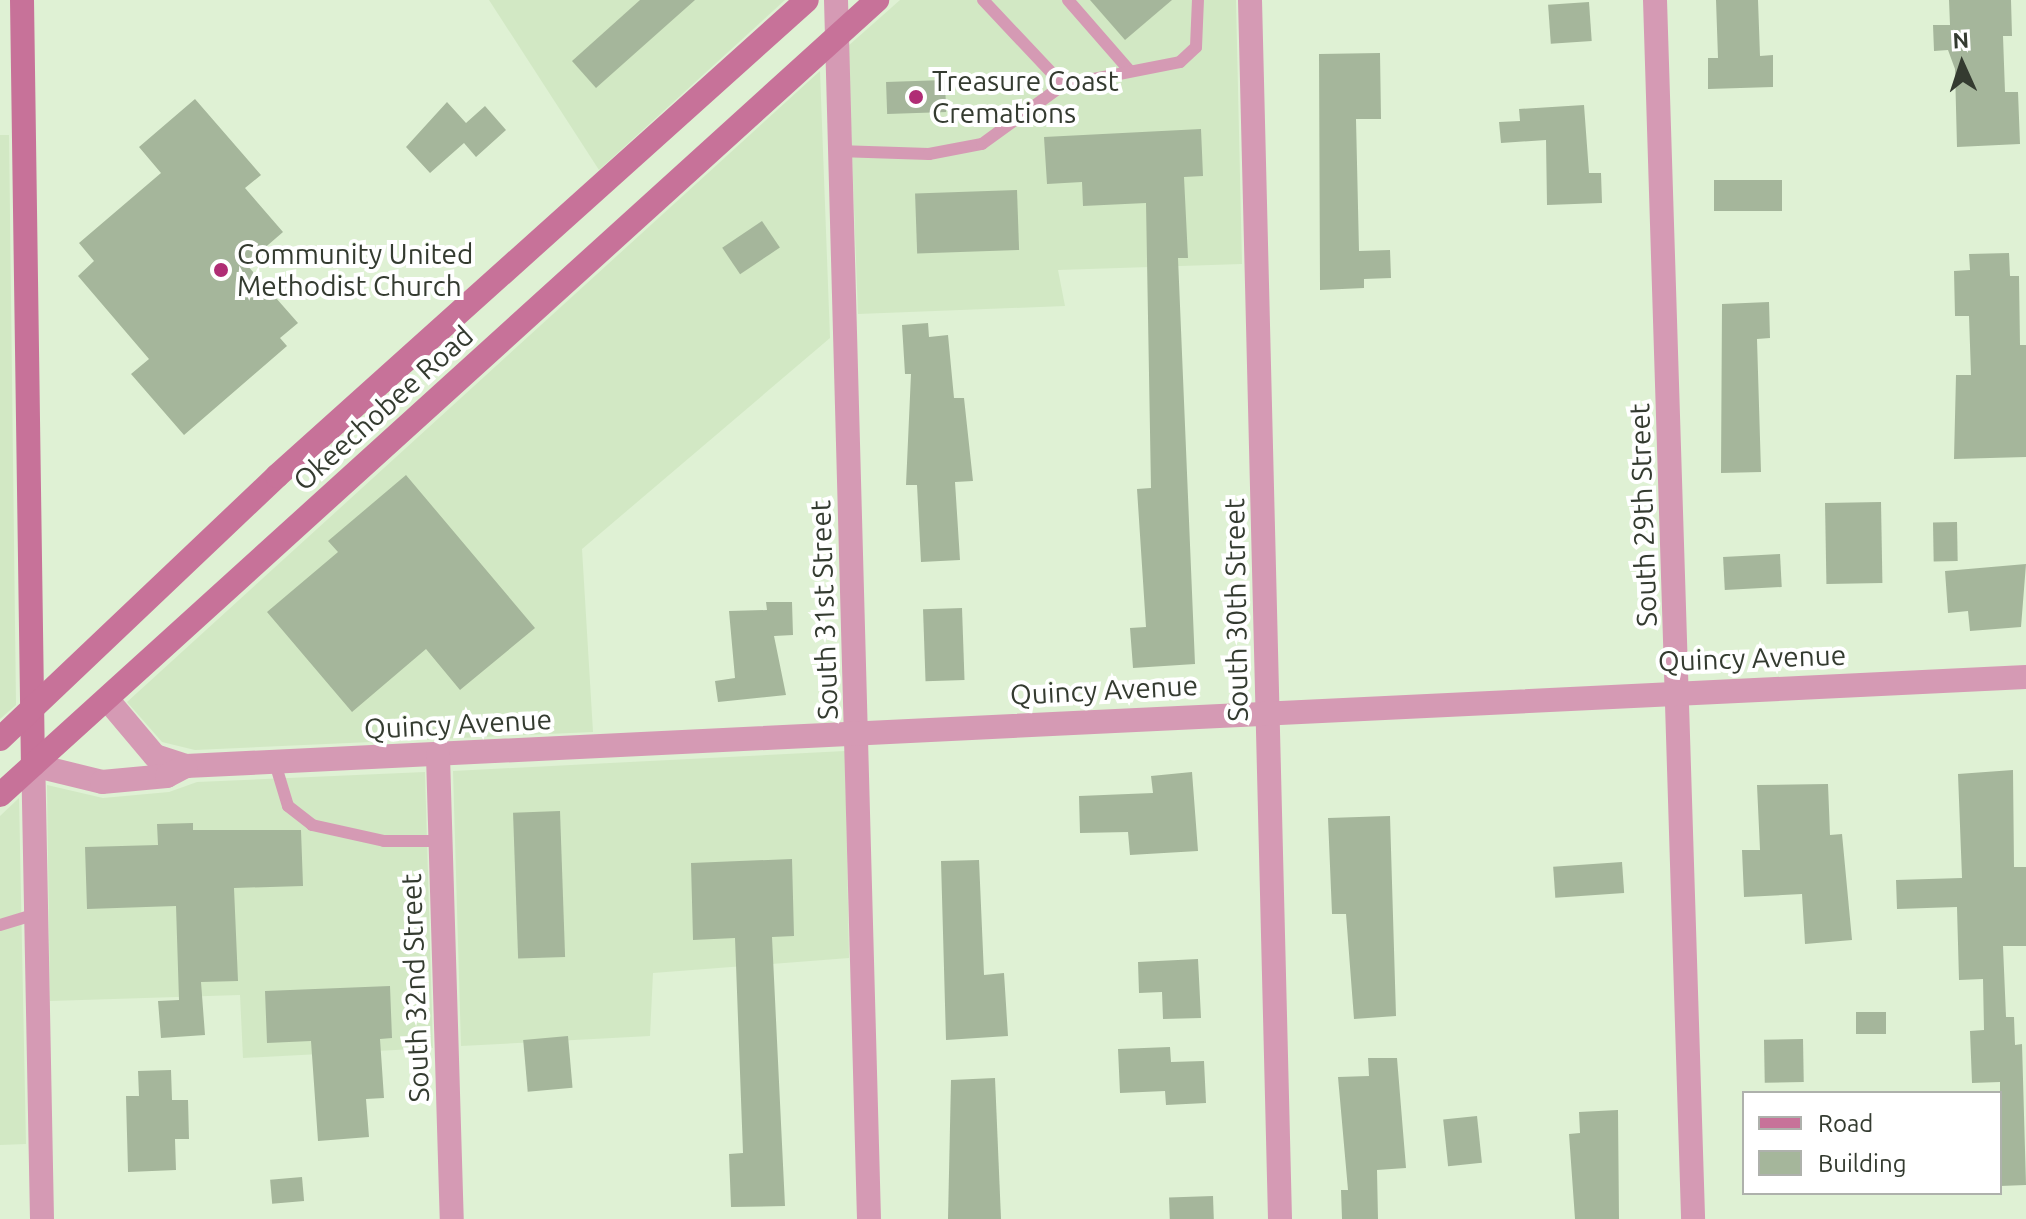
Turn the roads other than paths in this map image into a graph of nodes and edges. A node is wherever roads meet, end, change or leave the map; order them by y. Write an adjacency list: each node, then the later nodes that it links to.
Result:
1 (22, 0): 18 (main road)
2 (807, 0): 18 (main road, Okeechobee Road)
3 (836, 0): 10 (street, South 31st Street)
4 (877, 0): 10 (main road, Okeechobee Road)
5 (983, 0): 12 (lane)
6 (1068, 0): 11 (lane)
7 (1198, 0): 11 (lane)
8 (1250, 0): 17 (street, South 30th Street)
9 (1655, 0): 15 (street, South 29th Street)
10 (833, 39): 13 (street, South 31st Street); 16 (main road, Okeechobee Road)
11 (1129, 70): 12 (lane)
12 (1063, 85): 13 (lane)
13 (838, 151): 19 (street, South 31st Street)
14 (2026, 677): 15 (street, Quincy Avenue)
15 (1679, 691): 17 (street, Quincy Avenue); 33 (street, South 29th Street)
16 (107, 699): 23 (main road, Okeechobee Road); 24 (street, Quincy Avenue)
17 (1268, 710): 19 (street, Quincy Avenue); 32 (street, South 30th Street)
18 (30, 713): 20 (main road, Okeechobee Road); 23 (main road)
19 (859, 734): 21 (street, Quincy Avenue); 31 (street, South 31st Street)
20 (0, 739)
21 (438, 756): 22 (street, Quincy Avenue); 26 (street, South 32nd Street)
22 (275, 763): 24 (street, Quincy Avenue); 26 (lane)
23 (33, 765): 24 (street, Quincy Avenue); 25 (main road, Okeechobee Road); 27 (street)
24 (186, 766)
25 (0, 795)
26 (441, 841): 30 (street, South 32nd Street)
27 (35, 914): 28 (lane); 29 (street)
28 (0, 925)
29 (42, 1219)
30 (452, 1219)
31 (869, 1219)
32 (1280, 1219)
33 (1693, 1219)

